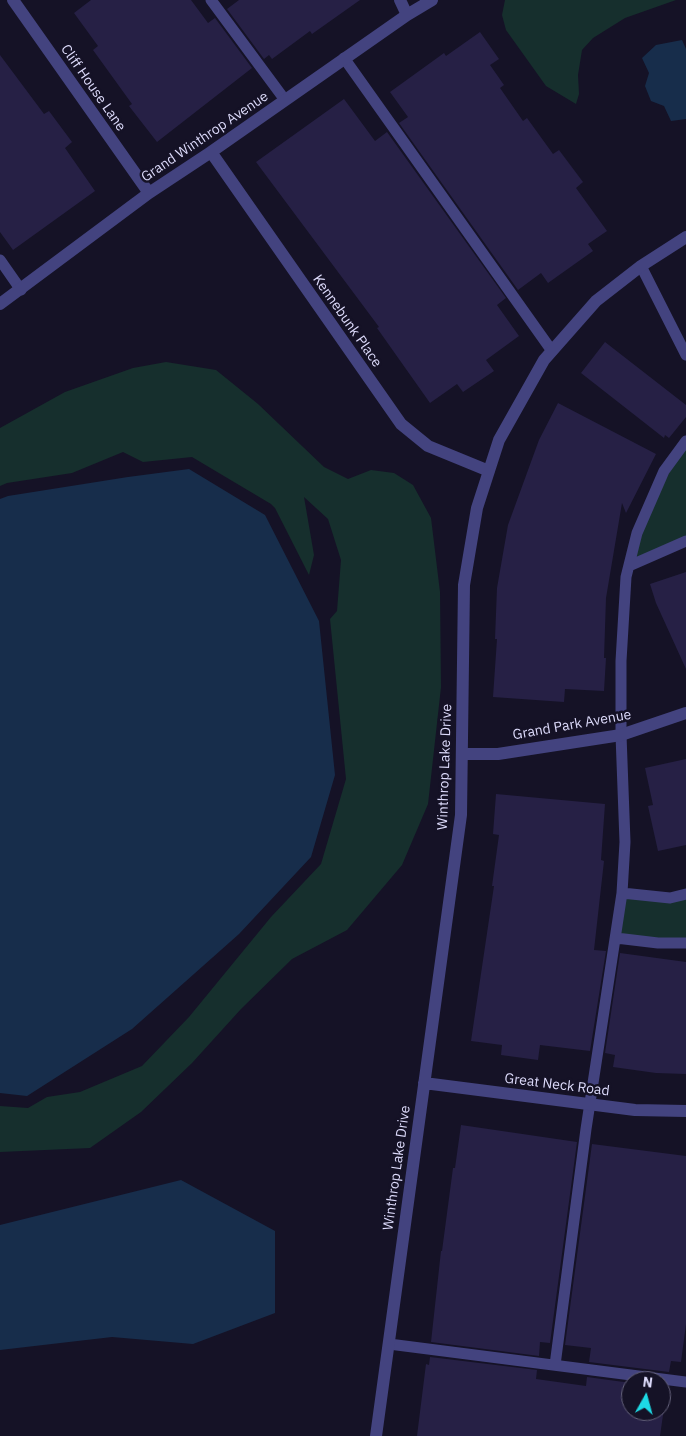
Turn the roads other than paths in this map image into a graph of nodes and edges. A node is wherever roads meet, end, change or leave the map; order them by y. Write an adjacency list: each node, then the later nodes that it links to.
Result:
1 (13, 0): 9 (street, Cliff House Lane)
2 (212, 0): 7 (lane)
3 (400, 0): 5 (street)
4 (432, 0): 5 (street, Grand Winthrop Avenue)
5 (407, 15): 6 (street, Grand Winthrop Avenue)
6 (344, 58): 7 (street, Grand Winthrop Avenue); 15 (lane)
7 (284, 100): 8 (street, Grand Winthrop Avenue)
8 (211, 152): 9 (street, Grand Winthrop Avenue); 18 (street, Kennebunk Place)
9 (149, 193): 13 (street, Grand Winthrop Avenue)
10 (686, 237): 12 (street, Winthrop Lake Drive)
11 (0, 260): 13 (lane)
12 (641, 266): 15 (street, Winthrop Lake Drive); 16 (lane)
13 (21, 290): 14 (street, Grand Winthrop Avenue)
14 (0, 304)
15 (552, 352): 18 (street, Winthrop Lake Drive)
16 (686, 355)
17 (686, 441): 20 (lane)
18 (489, 471): 23 (street, Winthrop Lake Drive)
19 (686, 541): 20 (lane)
20 (629, 566): 22 (lane)
21 (686, 713): 22 (street, Grand Park Avenue)
22 (621, 734): 23 (street, Grand Park Avenue); 24 (lane)
23 (462, 754): 28 (street, Winthrop Lake Drive)
24 (622, 893): 25 (lane); 26 (lane)
25 (686, 894)
26 (616, 938): 27 (lane); 29 (lane)
27 (686, 943)
28 (424, 1083): 29 (street, Great Neck Road); 31 (street, Winthrop Lake Drive)
29 (590, 1104): 30 (street, Great Neck Road); 32 (lane)
30 (686, 1111)
31 (389, 1344): 32 (lane); 34 (street, Winthrop Lake Drive)
32 (555, 1365): 33 (lane)
33 (686, 1382)
34 (376, 1436)

